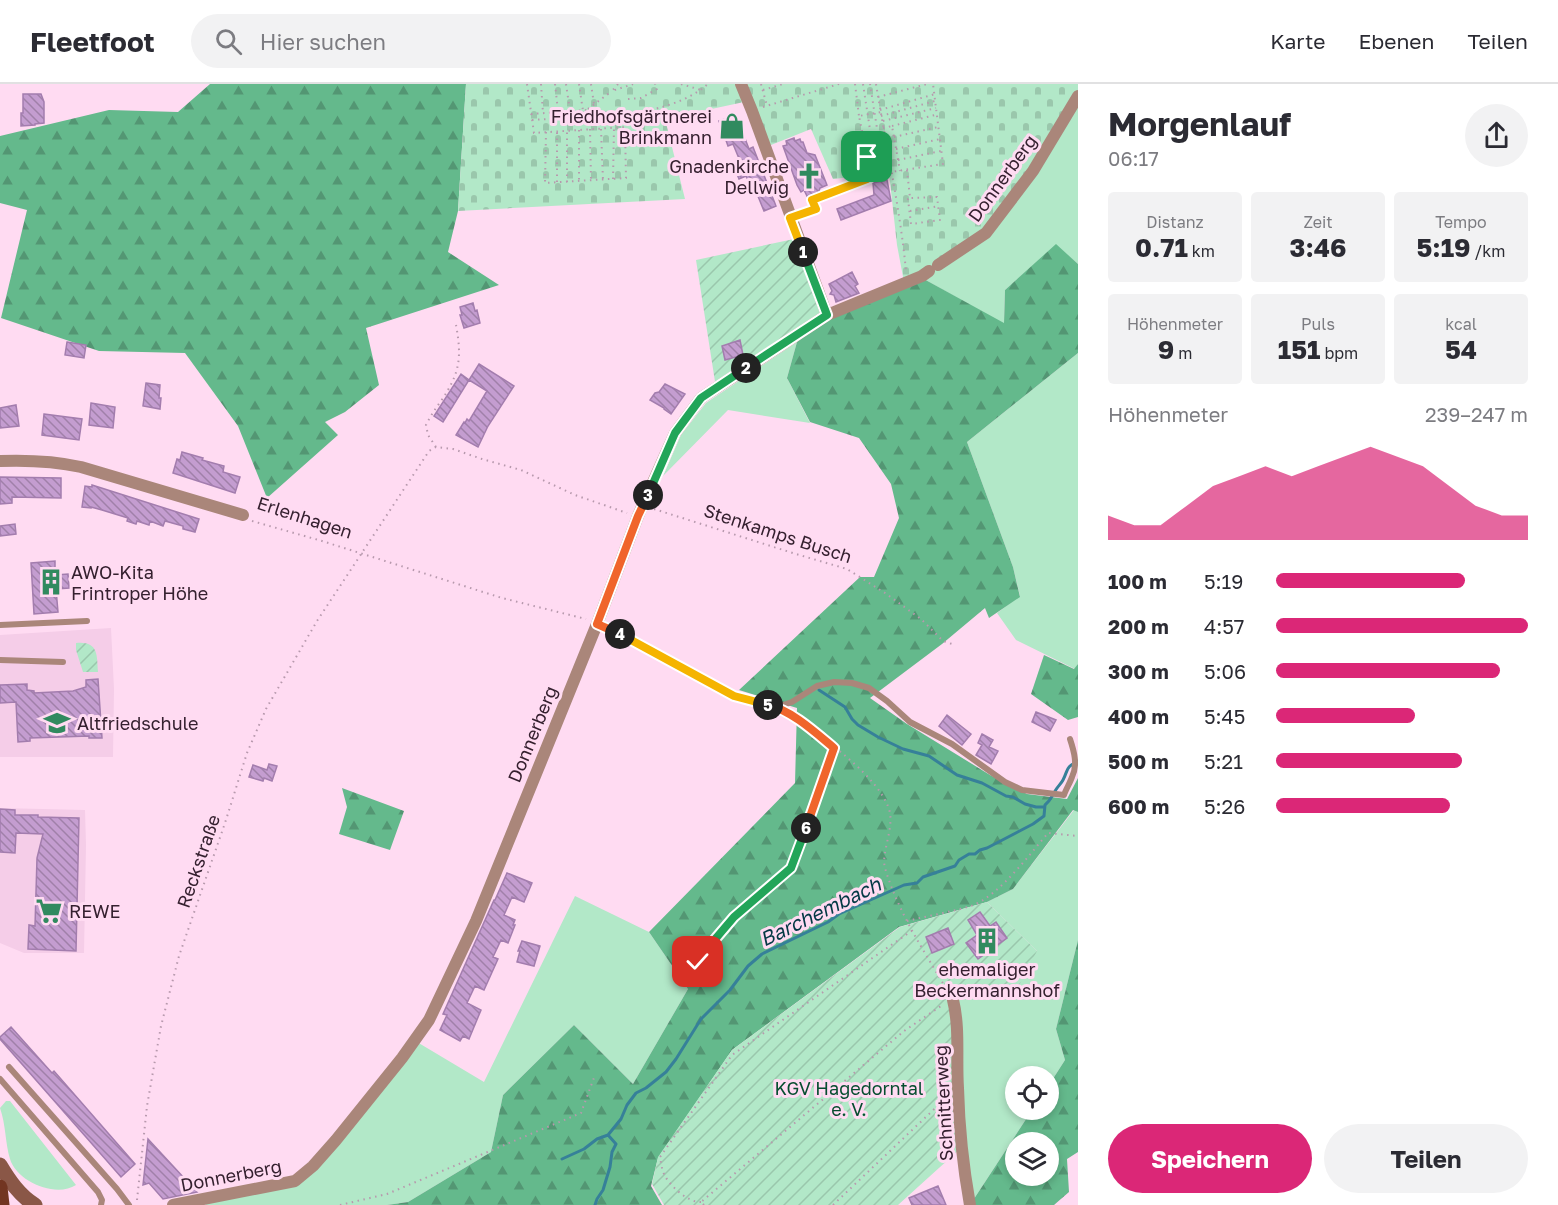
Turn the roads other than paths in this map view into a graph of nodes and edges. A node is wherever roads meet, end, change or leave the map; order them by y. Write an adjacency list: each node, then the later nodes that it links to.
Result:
1 (741, 84): 3 (street)
2 (1078, 96): 3 (street, Donnerberg)
3 (827, 315): 7 (street, Donnerberg)
4 (0, 461): 5 (street, Erlenhagen)
5 (243, 515)
6 (87, 621): 8 (lane)
7 (597, 624): 11 (lane); 21 (street, Donnerberg)
8 (0, 625)
9 (0, 660): 10 (lane)
10 (63, 662)
11 (1070, 739)
12 (953, 1000): 22 (street, Schnitterweg)
13 (9, 1067): 20 (lane)
14 (0, 1079): 19 (lane)
15 (0, 1165): 18 (street)
16 (0, 1187): 17 (main road)
17 (2, 1205)
18 (34, 1205)
19 (100, 1205)
20 (129, 1205)
21 (173, 1205)
22 (969, 1205)

